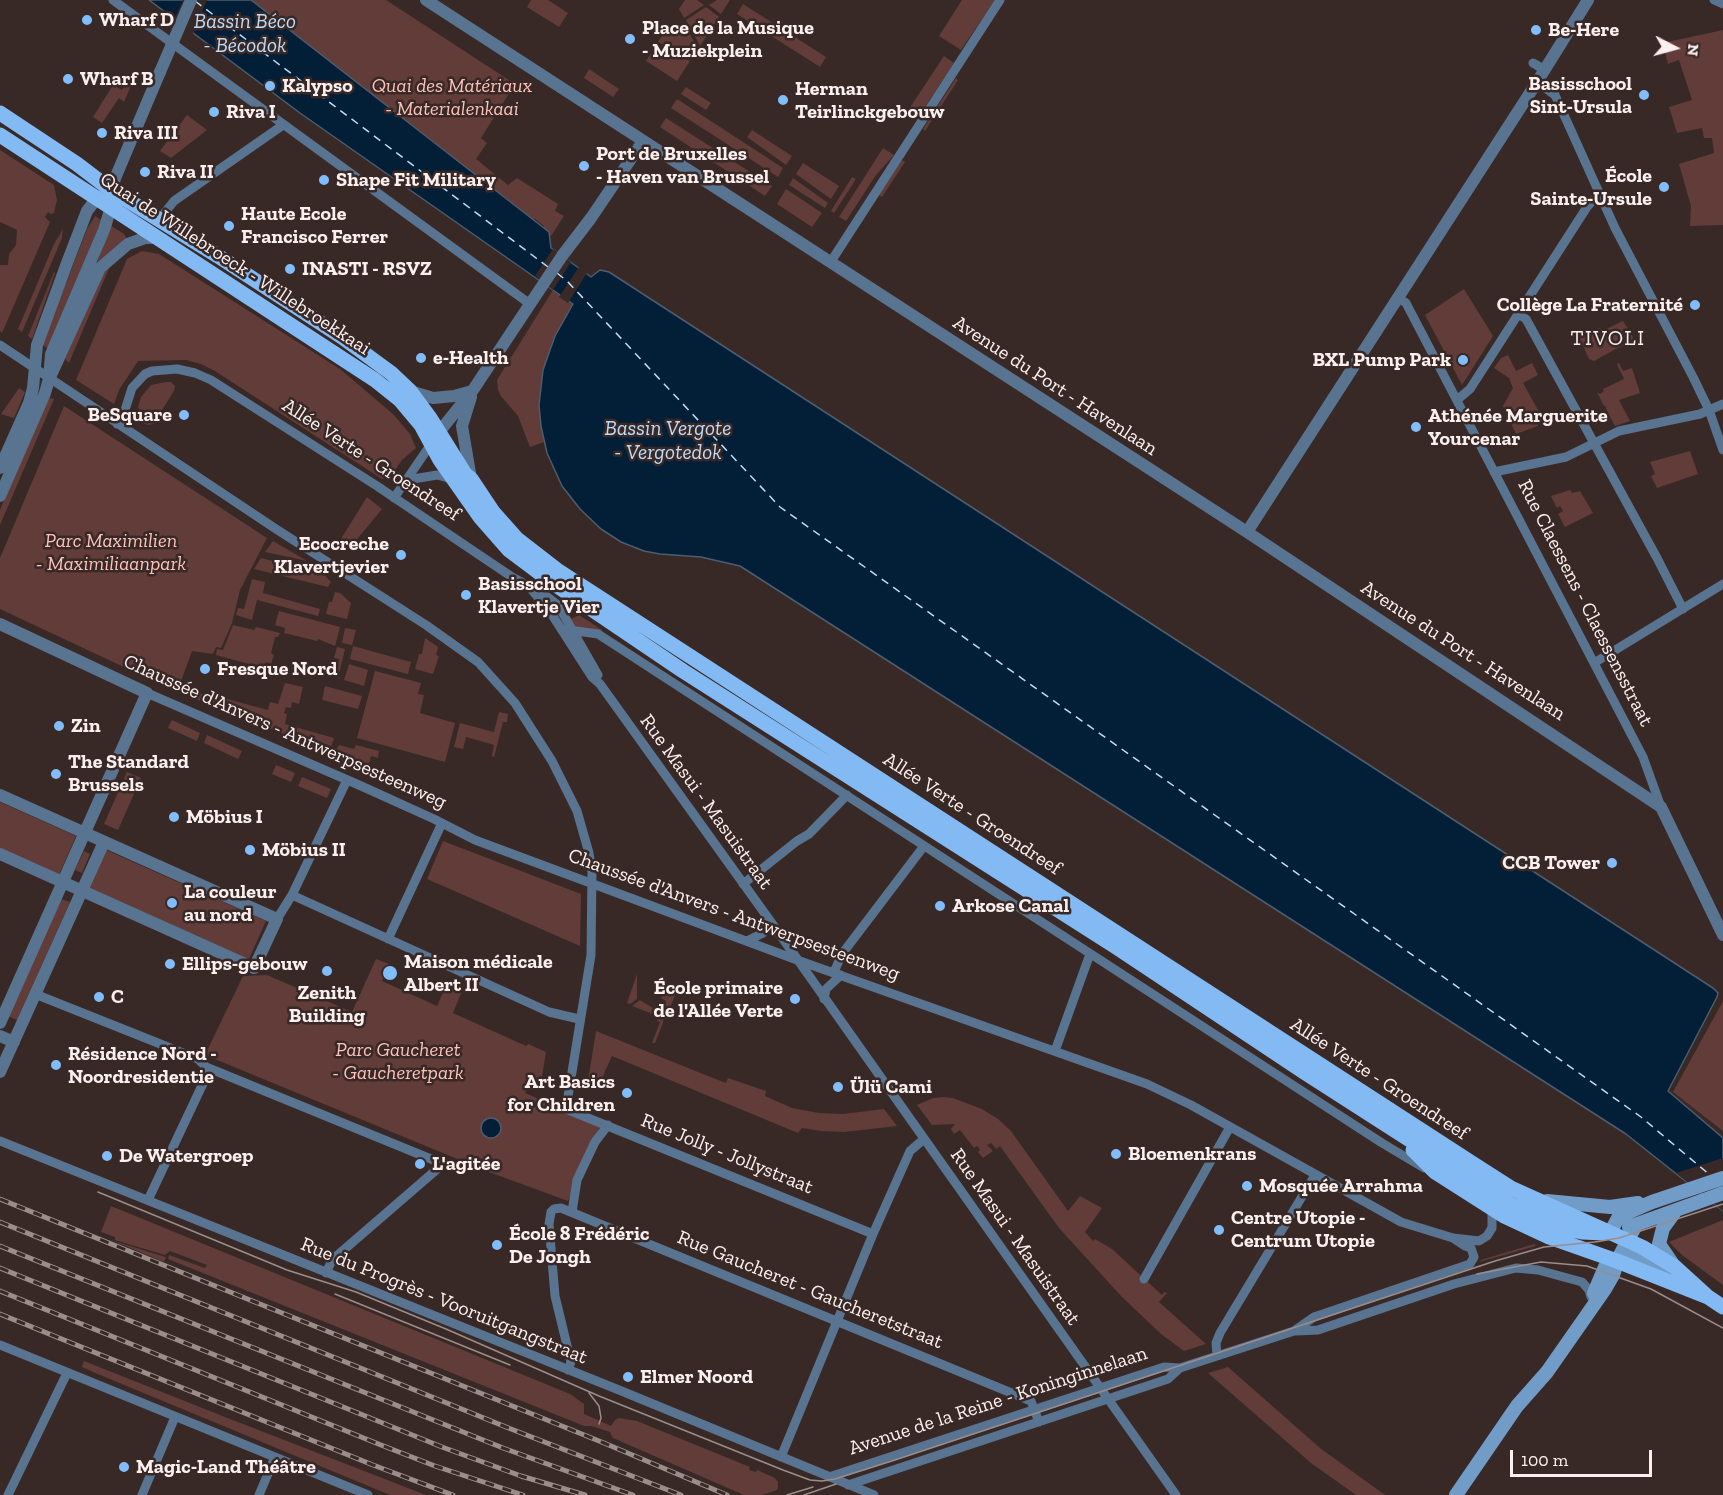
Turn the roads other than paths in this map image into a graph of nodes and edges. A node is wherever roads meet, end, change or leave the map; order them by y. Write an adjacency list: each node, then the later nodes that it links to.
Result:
1 (113, 0): 12 (street)
2 (191, 0): 15 (street, bridge)
3 (426, 0): 14 (street, Avenue du Port - Havenlaan)
4 (1000, 0): 21 (street)
5 (1588, 0): 9 (street)
6 (1714, 0): 7 (street)
7 (1723, 4)
8 (1533, 63): 9 (street)
9 (1545, 70): 10 (street)
10 (1537, 82): 16 (street); 22 (street)
11 (0, 113): 15 (main road, Quai de Willebroeck - Willebroekkaai)
12 (283, 125): 19 (street); 23 (street)
13 (0, 135): 17 (main road, Quai de Willebroeck - Willebroekkaai)
14 (643, 141): 21 (street, Avenue du Port - Havenlaan); 23 (street)
15 (111, 190): 17 (street); 18 (street); 19 (main road, Quai de Willebroeck - Willebroekkaai)
16 (1599, 194): 24 (street); 32 (street)
17 (97, 198): 18 (main road, Quai de Willebroeck - Willebroekkaai); 26 (street)
18 (111, 207): 20 (main road, Quai de Willebroeck - Willebroekkaai); 27 (street)
19 (159, 220): 29 (main road, Quai de Willebroeck - Willebroekkaai)
20 (159, 238): 27 (street); 34 (main road, Quai de Willebroeck - Willebroekkaai)
21 (830, 262): 44 (street, Avenue du Port - Havenlaan)
22 (1397, 297): 30 (street, Rue Claessens - Claessensstraat); 44 (street)
23 (530, 304): 28 (street)
24 (1518, 314): 30 (street); 35 (street)
25 (0, 345): 26 (street)
26 (34, 369): 27 (street); 37 (street)
27 (49, 379): 33 (street); 42 (street)
28 (473, 390): 29 (street); 34 (street); 40 (street)
29 (410, 391): 34 (main road, Quai de Willebroeck - Willebroekkaai)
30 (1457, 400): 38 (street, Rue Claessens - Claessensstraat)
31 (1723, 404): 32 (street)
32 (1709, 411): 35 (street); 36 (street)
33 (117, 424): 43 (street, Allée Verte - Groendreef); 65 (street)
34 (435, 437): 39 (main road, Allée Verte - Groendreef); 40 (main road, Allée Verte - Groendreef); 41 (street)
35 (1594, 444): 38 (street); 47 (street)
36 (1723, 450)
37 (0, 468)
38 (1494, 472): 51 (street, Rue Claessens - Claessensstraat)
39 (454, 479): 41 (street, Allée Verte - Groendreef); 87 (main road, Allée Verte - Groendreef)
40 (471, 479): 94 (main road, Allée Verte - Groendreef)
41 (407, 480): 43 (street)
42 (0, 496)
43 (394, 498): 46 (street, Allée Verte - Groendreef)
44 (1247, 532): 57 (street, Avenue du Port - Havenlaan)
45 (1723, 584): 47 (street)
46 (531, 589): 49 (street, Allée Verte - Groendreef); 50 (street, Allée Verte - Groendreef)
47 (1683, 609): 51 (street)
48 (0, 624): 53 (street, Chaussée d'Anvers - Antwerpsesteenweg)
49 (561, 629): 50 (street, Allée Verte - Groendreef); 52 (street, Rue Masui - Masuistraat)
50 (572, 631): 52 (street, Rue Masui - Masuistraat); 56 (street, Allée Verte - Groendreef)
51 (1594, 663): 57 (street, Rue Claessens - Claessensstraat)
52 (600, 684): 64 (street, Rue Masui - Masuistraat)
53 (147, 693): 54 (street, Chaussée d'Anvers - Antwerpsesteenweg); 59 (street)
54 (346, 780): 58 (street, Chaussée d'Anvers - Antwerpsesteenweg); 67 (street)
55 (0, 795): 59 (street)
56 (847, 795): 61 (street, Allée Verte - Groendreef); 64 (street)
57 (1661, 807): 70 (street, Rue Claessens - Claessensstraat)
58 (442, 823): 65 (street, Chaussée d'Anvers - Antwerpsesteenweg); 71 (street)
59 (85, 834): 60 (street); 63 (street)
60 (104, 842): 66 (street); 68 (street)
61 (924, 846): 73 (street, Allée Verte - Groendreef); 75 (street)
62 (0, 854): 63 (street)
63 (63, 882): 66 (street); 79 (street)
64 (743, 884): 69 (street, Rue Masui - Masuistraat)
65 (594, 885): 72 (street, Chaussée d'Anvers - Antwerpsesteenweg); 78 (street)
66 (82, 890): 68 (street); 76 (street)
67 (292, 896): 68 (street); 71 (street)
68 (277, 919)
69 (768, 919): 72 (street); 74 (street, Rue Masui - Masuistraat)
70 (1723, 935)
71 (388, 939): 78 (street)
72 (747, 941): 74 (street, Chaussée d'Anvers - Antwerpsesteenweg)
73 (1090, 954): 82 (street); 90 (street, Allée Verte - Groendreef)
74 (797, 960): 75 (street, Chaussée d'Anvers - Antwerpsesteenweg); 77 (street, Rue Masui - Masuistraat)
75 (837, 974): 77 (street); 82 (street, Chaussée d'Anvers - Antwerpsesteenweg)
76 (35, 994): 81 (street); 83 (street)
77 (824, 999): 88 (street, Rue Masui - Masuistraat)
78 (579, 1019): 85 (street, Rue Jolly - Jollystraat)
79 (0, 1023)
80 (0, 1036): 81 (street)
81 (14, 1042): 84 (street)
82 (1055, 1051): 86 (street, Chaussée d'Anvers - Antwerpsesteenweg)
83 (206, 1067): 95 (street); 108 (street)
84 (0, 1072)
85 (608, 1125): 98 (street); 103 (street, Rue Jolly - Jollystraat)
86 (1230, 1127): 91 (street, Chaussée d'Anvers - Antwerpsesteenweg); 109 (street)
87 (1403, 1135): 90 (main road, Allée Verte - Groendreef); 101 (main road)
88 (924, 1139): 103 (street); 121 (street, Rue Masui - Masuistraat)
89 (0, 1141): 95 (street, Rue du Progrès - Vooruitgangstraat)
90 (1435, 1172): 97 (main road, Allée Verte - Groendreef)
91 (1315, 1175): 105 (street, Chaussée d'Anvers - Antwerpsesteenweg); 117 (street)
92 (1723, 1178): 96 (main road)
93 (1723, 1193): 99 (main road)
94 (1536, 1199): 96 (main road); 101 (main road, Allée Verte - Groendreef)
95 (148, 1200): 108 (street, Rue du Progrès - Vooruitgangstraat)
96 (1652, 1202): 102 (main road)
97 (1492, 1208): 105 (street); 106 (main road, Allée Verte - Groendreef)
98 (573, 1212): 114 (street, Rue Gaucheret - Gaucheretstraat); 119 (street, Rue Gaucheret - Gaucheretstraat)
99 (1674, 1213): 100 (main road); 107 (main road)
100 (1636, 1225): 102 (main road); 104 (main road)
101 (1584, 1227): 102 (main road)
102 (1610, 1233): 104 (main road); 106 (main road)
103 (873, 1234): 114 (street)
104 (1628, 1241): 106 (main road); 107 (main road)
105 (1471, 1244): 115 (street, Avenue de la Reine - Koninginnelaan)
106 (1618, 1259): 110 (main road); 111 (main road); 112 (main road, Allée Verte - Groendreef); 123 (main road)
107 (1675, 1267): 110 (main road)
108 (326, 1273): 119 (street, Rue du Progrès - Vooruitgangstraat)
109 (1144, 1279)
110 (1694, 1284): 112 (main road)
111 (1591, 1297): 115 (street, Avenue de la Reine - Koninginnelaan); 123 (main road)
112 (1708, 1298): 113 (main road)
113 (1723, 1307)
114 (838, 1321): 124 (street, Rue Gaucheret - Gaucheretstraat); 128 (street)
115 (1294, 1331): 117 (street, Avenue de la Reine - Koninginnelaan)
116 (0, 1345): 120 (street)
117 (1218, 1356): 118 (street, Avenue de la Reine - Koninginnelaan)
118 (1180, 1368): 121 (street, Avenue de la Reine - Koninginnelaan); 122 (street, Avenue de la Reine - Koninginnelaan)
119 (568, 1370): 128 (street, Rue du Progrès - Vooruitgangstraat)
120 (67, 1373): 125 (street); 131 (street)
121 (1100, 1388): 122 (street, Rue Masui - Masuistraat); 124 (street, Avenue de la Reine - Koninginnelaan)
122 (1109, 1398): 126 (street, Avenue de la Reine - Koninginnelaan); 136 (street, Rue Masui - Masuistraat)
123 (1518, 1406): 137 (main road)
124 (1034, 1409): 126 (street); 129 (street, Avenue de la Reine - Koninginnelaan)
125 (175, 1417): 127 (street); 132 (street)
126 (1039, 1422): 130 (street, Avenue de la Reine - Koninginnelaan)
127 (275, 1457): 133 (street); 134 (street)
128 (781, 1457): 129 (street, Rue du Progrès - Vooruitgangstraat)
129 (829, 1477): 130 (street, Rue du Progrès - Vooruitgangstraat)
130 (848, 1485): 135 (street, Rue du Progrès - Vooruitgangstraat)
131 (8, 1495)
132 (142, 1495)
133 (260, 1495)
134 (368, 1495)
135 (874, 1495)
136 (1176, 1495)
137 (1456, 1495)

